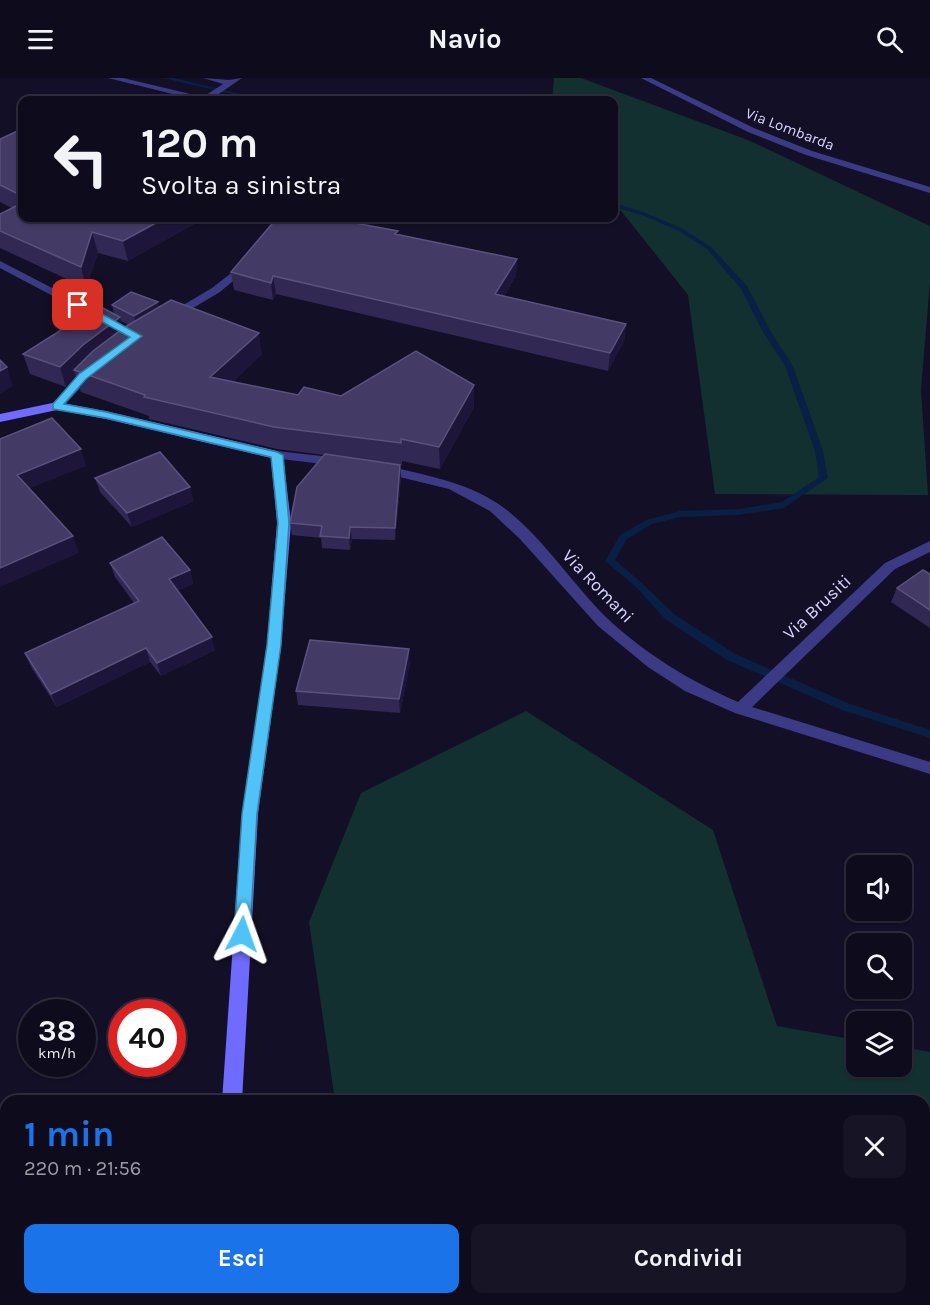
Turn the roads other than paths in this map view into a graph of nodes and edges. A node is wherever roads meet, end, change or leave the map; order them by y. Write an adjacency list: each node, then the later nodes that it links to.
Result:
1 (112, 78): 5 (street)
2 (207, 78): 4 (street)
3 (645, 78): 7 (street, Via Lombarda)
4 (234, 81): 6 (street)
5 (187, 96)
6 (210, 96)
7 (930, 190)
8 (258, 252): 11 (street)
9 (0, 264): 10 (street)
10 (116, 325)
11 (157, 325)
12 (98, 364): 13 (street)
13 (57, 406): 14 (street); 15 (street)
14 (0, 418)
15 (277, 455): 17 (street, Via Romani); 19 (street)
16 (930, 546): 17 (street, Via Brusiti)
17 (745, 705): 18 (street, Via Romani)
18 (930, 768)
19 (231, 1095)

